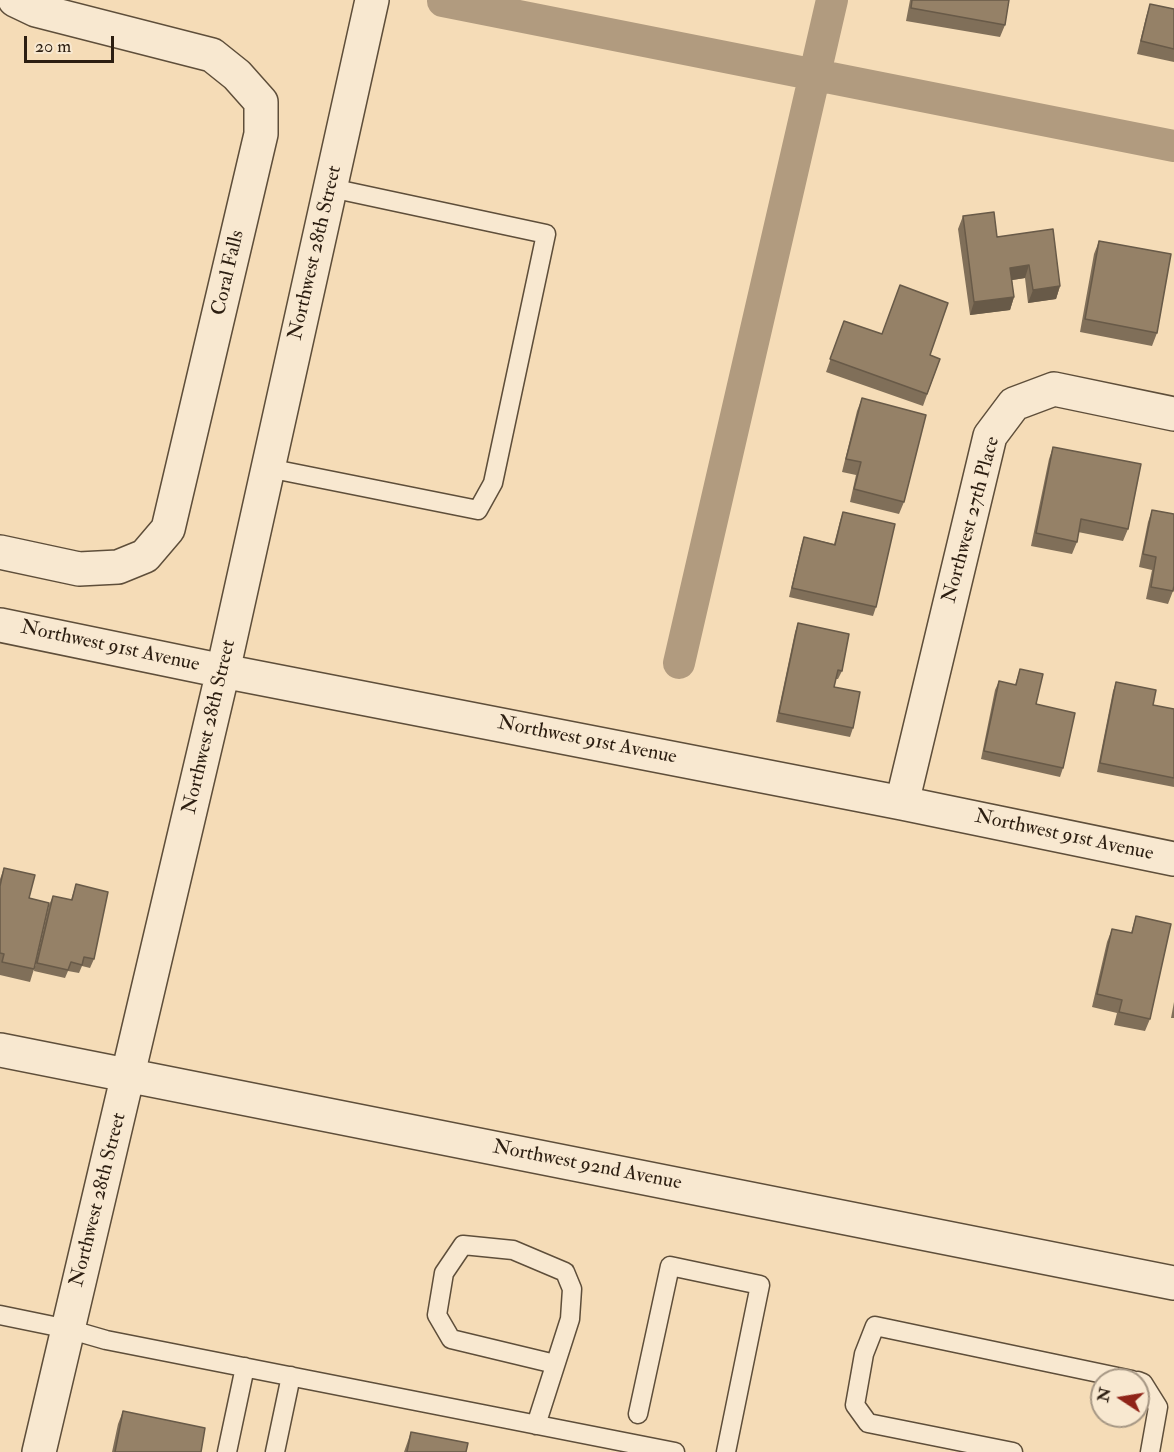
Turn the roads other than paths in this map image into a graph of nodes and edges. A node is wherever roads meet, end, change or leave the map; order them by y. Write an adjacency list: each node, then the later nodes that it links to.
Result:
1 (15, 0): 6 (street, Coral Falls)
2 (372, 0): 3 (street, Northwest 28th Street)
3 (331, 188): 5 (street, Northwest 28th Street); 5 (lane)
4 (1174, 414): 9 (street, Northwest 27th Place)
5 (268, 468): 8 (street, Northwest 28th Street)
6 (0, 552)
7 (0, 625): 8 (street, Northwest 91st Avenue)
8 (223, 671): 9 (street, Northwest 91st Avenue); 12 (street, Northwest 28th Street)
9 (903, 803): 10 (street, Northwest 91st Avenue)
10 (1174, 859)
11 (0, 1050): 12 (street, Northwest 92nd Avenue)
12 (129, 1075): 13 (street, Northwest 92nd Avenue); 15 (street, Northwest 28th Street)
13 (1174, 1283)
14 (0, 1316): 15 (lane)
15 (68, 1329): 17 (lane); 24 (street, Northwest 28th Street)
16 (555, 1364): 16 (lane); 22 (lane)
17 (245, 1367): 19 (lane); 25 (lane)
18 (1090, 1371): 29 (lane)
19 (291, 1376): 22 (lane); 26 (lane)
20 (1150, 1394): 30 (lane)
21 (638, 1414): 28 (lane)
22 (536, 1425): 23 (lane)
23 (600, 1445): 27 (lane)
24 (39, 1452)
25 (228, 1452)
26 (276, 1452)
27 (675, 1452)
28 (726, 1452)
29 (1013, 1452)
30 (1150, 1452)

